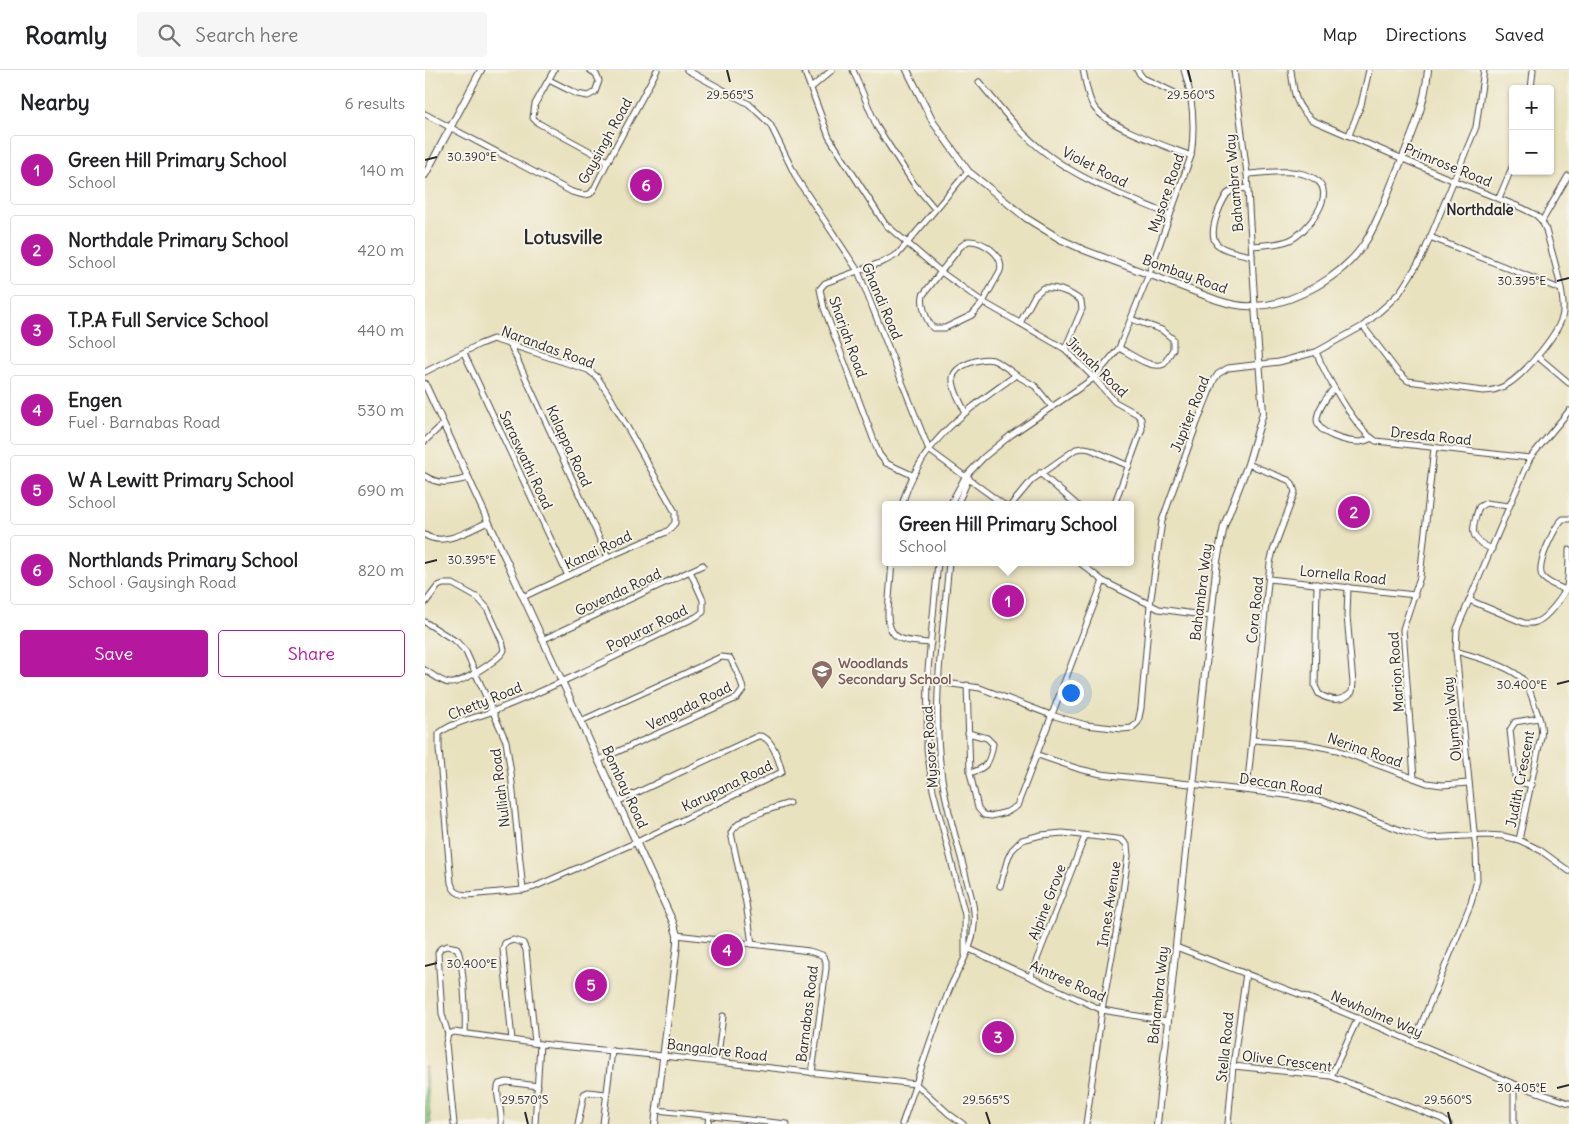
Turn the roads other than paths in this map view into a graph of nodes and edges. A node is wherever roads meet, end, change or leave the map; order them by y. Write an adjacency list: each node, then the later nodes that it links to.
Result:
1 (481, 70): 25 (street)
2 (554, 70): 19 (street)
3 (590, 70): 19 (street)
4 (657, 70): 29 (street, Gaysingh Road)
5 (687, 70): 45 (street, Ghandi Road)
6 (804, 70): 22 (street, Jinnah Road)
7 (832, 70): 22 (street)
8 (853, 70): 38 (street)
9 (907, 70): 30 (street, Bombay Road)
10 (1083, 70): 27 (street)
11 (1137, 70): 23 (street)
12 (1184, 70): 27 (street, Mysore Road)
13 (1234, 70): 31 (street, Bahambra Way)
14 (1291, 70): 26 (street, Primrose Road)
15 (1369, 70): 26 (street)
16 (1428, 70): 28 (street, Bombay Road)
17 (1484, 70): 35 (street, Jupiter Road)
18 (1533, 70): 21 (street)
19 (549, 80): 29 (street)
20 (979, 82): 39 (street, Violet Road)
21 (1531, 85)
22 (811, 88): 42 (street, Jinnah Road)
23 (1175, 93)
24 (425, 114): 25 (street, Gaysingh Road)
25 (450, 128): 29 (street, Gaysingh Road); 33 (street)
26 (1349, 135): 28 (street, Primrose Road)
27 (1191, 156): 39 (street, Mysore Road)
28 (1402, 158): 35 (street, Primrose Road); 50 (street, Bombay Road)
29 (607, 161)
30 (968, 171): 38 (street, Sharjah Road); 47 (street, Bombay Road)
31 (1247, 174): 36 (street, Bahambra Way); 43 (street)
32 (1509, 174): 37 (street)
33 (425, 176)
34 (1568, 176): 40 (street)
35 (1452, 180): 37 (street, Primrose Road); 41 (street, Jupiter Road)
36 (1247, 188): 43 (street, Bahambra Way); 44 (street)
37 (1499, 198): 40 (street, Primrose Road)
38 (935, 209): 42 (street, Sharjah Road)
39 (1170, 215): 47 (street, Mysore Road)
40 (1542, 221): 48 (street)
41 (1431, 237): 48 (street); 53 (street, Jupiter Road)
42 (908, 244): 45 (street, Sharjah Road); 46 (street, Jinnah Road)
43 (1252, 246): 44 (street, Bahambra Way)
44 (1252, 256): 50 (street, Bahambra Way)
45 (859, 271): 74 (street, Ghandi Road); 79 (street, Sharjah Road)
46 (941, 272): 49 (street, Jinnah Road); 49 (street); 49 (street)
47 (1149, 274): 50 (street, Bombay Road); 51 (street, Mysore Road)
48 (1560, 289): 59 (street)
49 (983, 302): 52 (street, Jinnah Road)
50 (1255, 306): 60 (street, Bahambra Way)
51 (1131, 319): 55 (street, Mysore Road); 55 (street)
52 (1020, 323): 56 (street, Jinnah Road); 56 (street)
53 (1363, 326): 57 (street, Jupiter Road); 59 (street)
54 (510, 344): 58 (street, Narandas Road); 91 (street, Narandas Road); 97 (street, Kalappa Road)
55 (1119, 348): 63 (street, Mysore Road)
56 (1065, 349): 63 (street, Jinnah Road)
57 (1316, 352): 60 (street, Jupiter Road); 66 (street, Dresda Road)
58 (464, 353): 61 (street, Narandas Road); 104 (street, Saraswathi Road)
59 (1537, 356): 65 (street)
60 (1260, 364): 76 (street, Bahambra Way); 114 (street, Jupiter Road)
61 (425, 372)
62 (1016, 375): 67 (street); 69 (street); 69 (street)
63 (1094, 378): 67 (street, Mysore Road); 77 (street, Jinnah Road)
64 (425, 384): 70 (street, Bombay Road)
65 (1569, 384)
66 (1334, 388): 71 (street, Dresda Road); 71 (street)
67 (1052, 407): 82 (street, Mysore Road)
68 (1569, 411): 75 (street, Olympia Way)
69 (965, 412): 74 (street)
70 (443, 424): 72 (street); 81 (street, Bombay Road)
71 (1372, 438): 73 (street, Dresda Road)
72 (425, 441)
73 (1434, 448): 75 (street, Dresda Road); 110 (street, Marion Road)
74 (929, 450): 79 (street); 82 (street)
75 (1530, 458): 90 (street, Olympia Way)
76 (1248, 464): 105 (street, Cora Road); 115 (street, Bahambra Way)
77 (1129, 466): 78 (street); 89 (street, Jinnah Road)
78 (1041, 474): 87 (street); 88 (street)
79 (913, 475): 83 (street)
80 (425, 476): 81 (street)
81 (469, 478): 93 (street, Bombay Road)
82 (967, 478): 84 (street, Mysore Road); 85 (street); 86 (street)
83 (903, 501)
84 (953, 501)
85 (958, 501)
86 (999, 501)
87 (1014, 501)
88 (1072, 501)
89 (1116, 501)
90 (1509, 506): 95 (street, Olympia Way); 95 (street)
91 (676, 519): 97 (street, Kanai Road)
92 (1569, 519): 109 (street)
93 (488, 522): 94 (street); 111 (street, Bombay Road)
94 (425, 535)
95 (1492, 549): 112 (street, Olympia Way)
96 (1569, 550): 109 (street)
97 (608, 557): 104 (street, Kanai Road)
98 (703, 565): 103 (street, Govenda Road)
99 (892, 566): 118 (street)
100 (938, 566): 118 (street, Mysore Road)
101 (949, 566): 123 (street, Mysore Road)
102 (1084, 566): 106 (street)
103 (690, 571): 117 (street, Govenda Road); 122 (street, Popurar Road)
104 (568, 576): 111 (street, Kanai Road)
105 (1269, 579): 107 (street, Lornella Road); 130 (street, Cora Road)
106 (1103, 581): 114 (street); 126 (street)
107 (1317, 584): 108 (street, Lornella Road); 108 (street)
108 (1348, 587): 110 (street, Lornella Road)
109 (1565, 590): 112 (street)
110 (1415, 595): 134 (street, Marion Road)
111 (523, 597): 117 (street, Bombay Road)
112 (1469, 600): 119 (street, Olympia Way)
113 (425, 603): 121 (street)
114 (1150, 605): 115 (street); 126 (street, Jupiter Road)
115 (1210, 616): 136 (street, Bahambra Way)
116 (425, 622): 121 (street, Nulliah Road)
117 (542, 640): 122 (street, Bombay Road)
118 (931, 643): 151 (street, Mysore Road)
119 (1456, 651): 127 (street, Judith Crescent); 135 (street, Olympia Way)
120 (425, 670): 121 (street)
121 (475, 672): 125 (street, Nulliah Road)
122 (561, 682): 125 (street, Chetty Road); 128 (street, Bombay Road)
123 (939, 682): 124 (street); 151 (street, Mysore Road)
124 (967, 685): 126 (street); 129 (street)
125 (493, 711): 147 (street, Nulliah Road); 147 (street, Chetty Road)
126 (1051, 715): 131 (street)
127 (1539, 718): 137 (street, Judith Crescent); 137 (street)
128 (581, 721): 132 (street, Bombay Road); 132 (street, Vengada Road)
129 (968, 733): 133 (street); 133 (street)
130 (1253, 740): 134 (street, Nerina Road); 138 (street, Cora Road)
131 (1038, 755): 133 (street); 136 (street, Deccan Road)
132 (599, 760): 139 (street, Bombay Road)
133 (970, 773)
134 (1414, 778): 135 (street, Nerina Road)
135 (1469, 783): 141 (street, Olympia Way)
136 (1193, 784): 138 (street, Deccan Road); 150 (street, Bahambra Way)
137 (1532, 785): 143 (street, Judith Crescent)
138 (1247, 790): 141 (street, Deccan Road)
139 (619, 801): 144 (street, Bombay Road); 144 (street, Karupana Road)
140 (789, 803): 149 (street)
141 (1475, 835): 143 (street, Deccan Road); 161 (street, Olympia Way)
142 (1085, 836): 146 (street, Innes Avenue); 153 (street, Alpine Grove); 154 (street, Innes Avenue)
143 (1519, 840): 145 (street, Deccan Road)
144 (637, 842): 147 (street, Chetty Road); 148 (street, Bombay Road)
145 (1568, 870)
146 (1000, 886)
147 (523, 890)
148 (677, 936): 149 (street, Barnabas Road); 164 (street, Bombay Road)
149 (753, 944): 167 (street, Barnabas Road)
150 (1176, 947): 152 (street, Newholme Way); 157 (street, Bahambra Way)
151 (967, 949): 153 (street, Aintree Road); 169 (street)
152 (1246, 973): 156 (street, Newholme Way); 166 (street, Stella Road)
153 (1030, 977): 154 (street, Aintree Road)
154 (1102, 1010): 157 (street, Aintree Road); 188 (street, Innes Avenue)
155 (723, 1016): 165 (street)
156 (1358, 1018): 161 (street, Newholme Way); 168 (street)
157 (1167, 1021): 189 (street, Bahambra Way)
158 (451, 1033): 159 (street, Bangalore Road); 159 (street); 178 (street)
159 (465, 1034): 160 (street, Bangalore Road)
160 (512, 1040): 162 (street, Bangalore Road); 162 (street)
161 (1414, 1042): 170 (street, Newholme Way)
162 (537, 1044): 163 (street, Bangalore Road); 171 (street)
163 (612, 1051): 164 (street, Bangalore Road); 172 (street)
164 (663, 1056): 165 (street, Bangalore Road); 174 (street, Bombay Road)
165 (717, 1062): 167 (street, Bangalore Road)
166 (1233, 1066): 168 (street, Olive Crescent); 190 (street, Stella Road)
167 (811, 1073): 169 (street, Bangalore Road)
168 (1331, 1076): 191 (street, Olive Crescent)
169 (916, 1084): 186 (street); 187 (street)
170 (1514, 1084): 173 (street, Newholme Way); 192 (street)
171 (538, 1086): 179 (street); 180 (street)
172 (606, 1094): 181 (street); 182 (street)
173 (1569, 1103)
174 (657, 1110): 175 (street); 183 (street, Bombay Road)
175 (709, 1116): 176 (street); 184 (street)
176 (736, 1121): 177 (street)
177 (778, 1123): 185 (street)
178 (455, 1124)
179 (501, 1124)
180 (535, 1124)
181 (579, 1124)
182 (603, 1124)
183 (655, 1124)
184 (708, 1124)
185 (787, 1124)
186 (902, 1124)
187 (963, 1124)
188 (1086, 1124)
189 (1157, 1124)
190 (1228, 1124)
191 (1449, 1124)
192 (1514, 1124)

